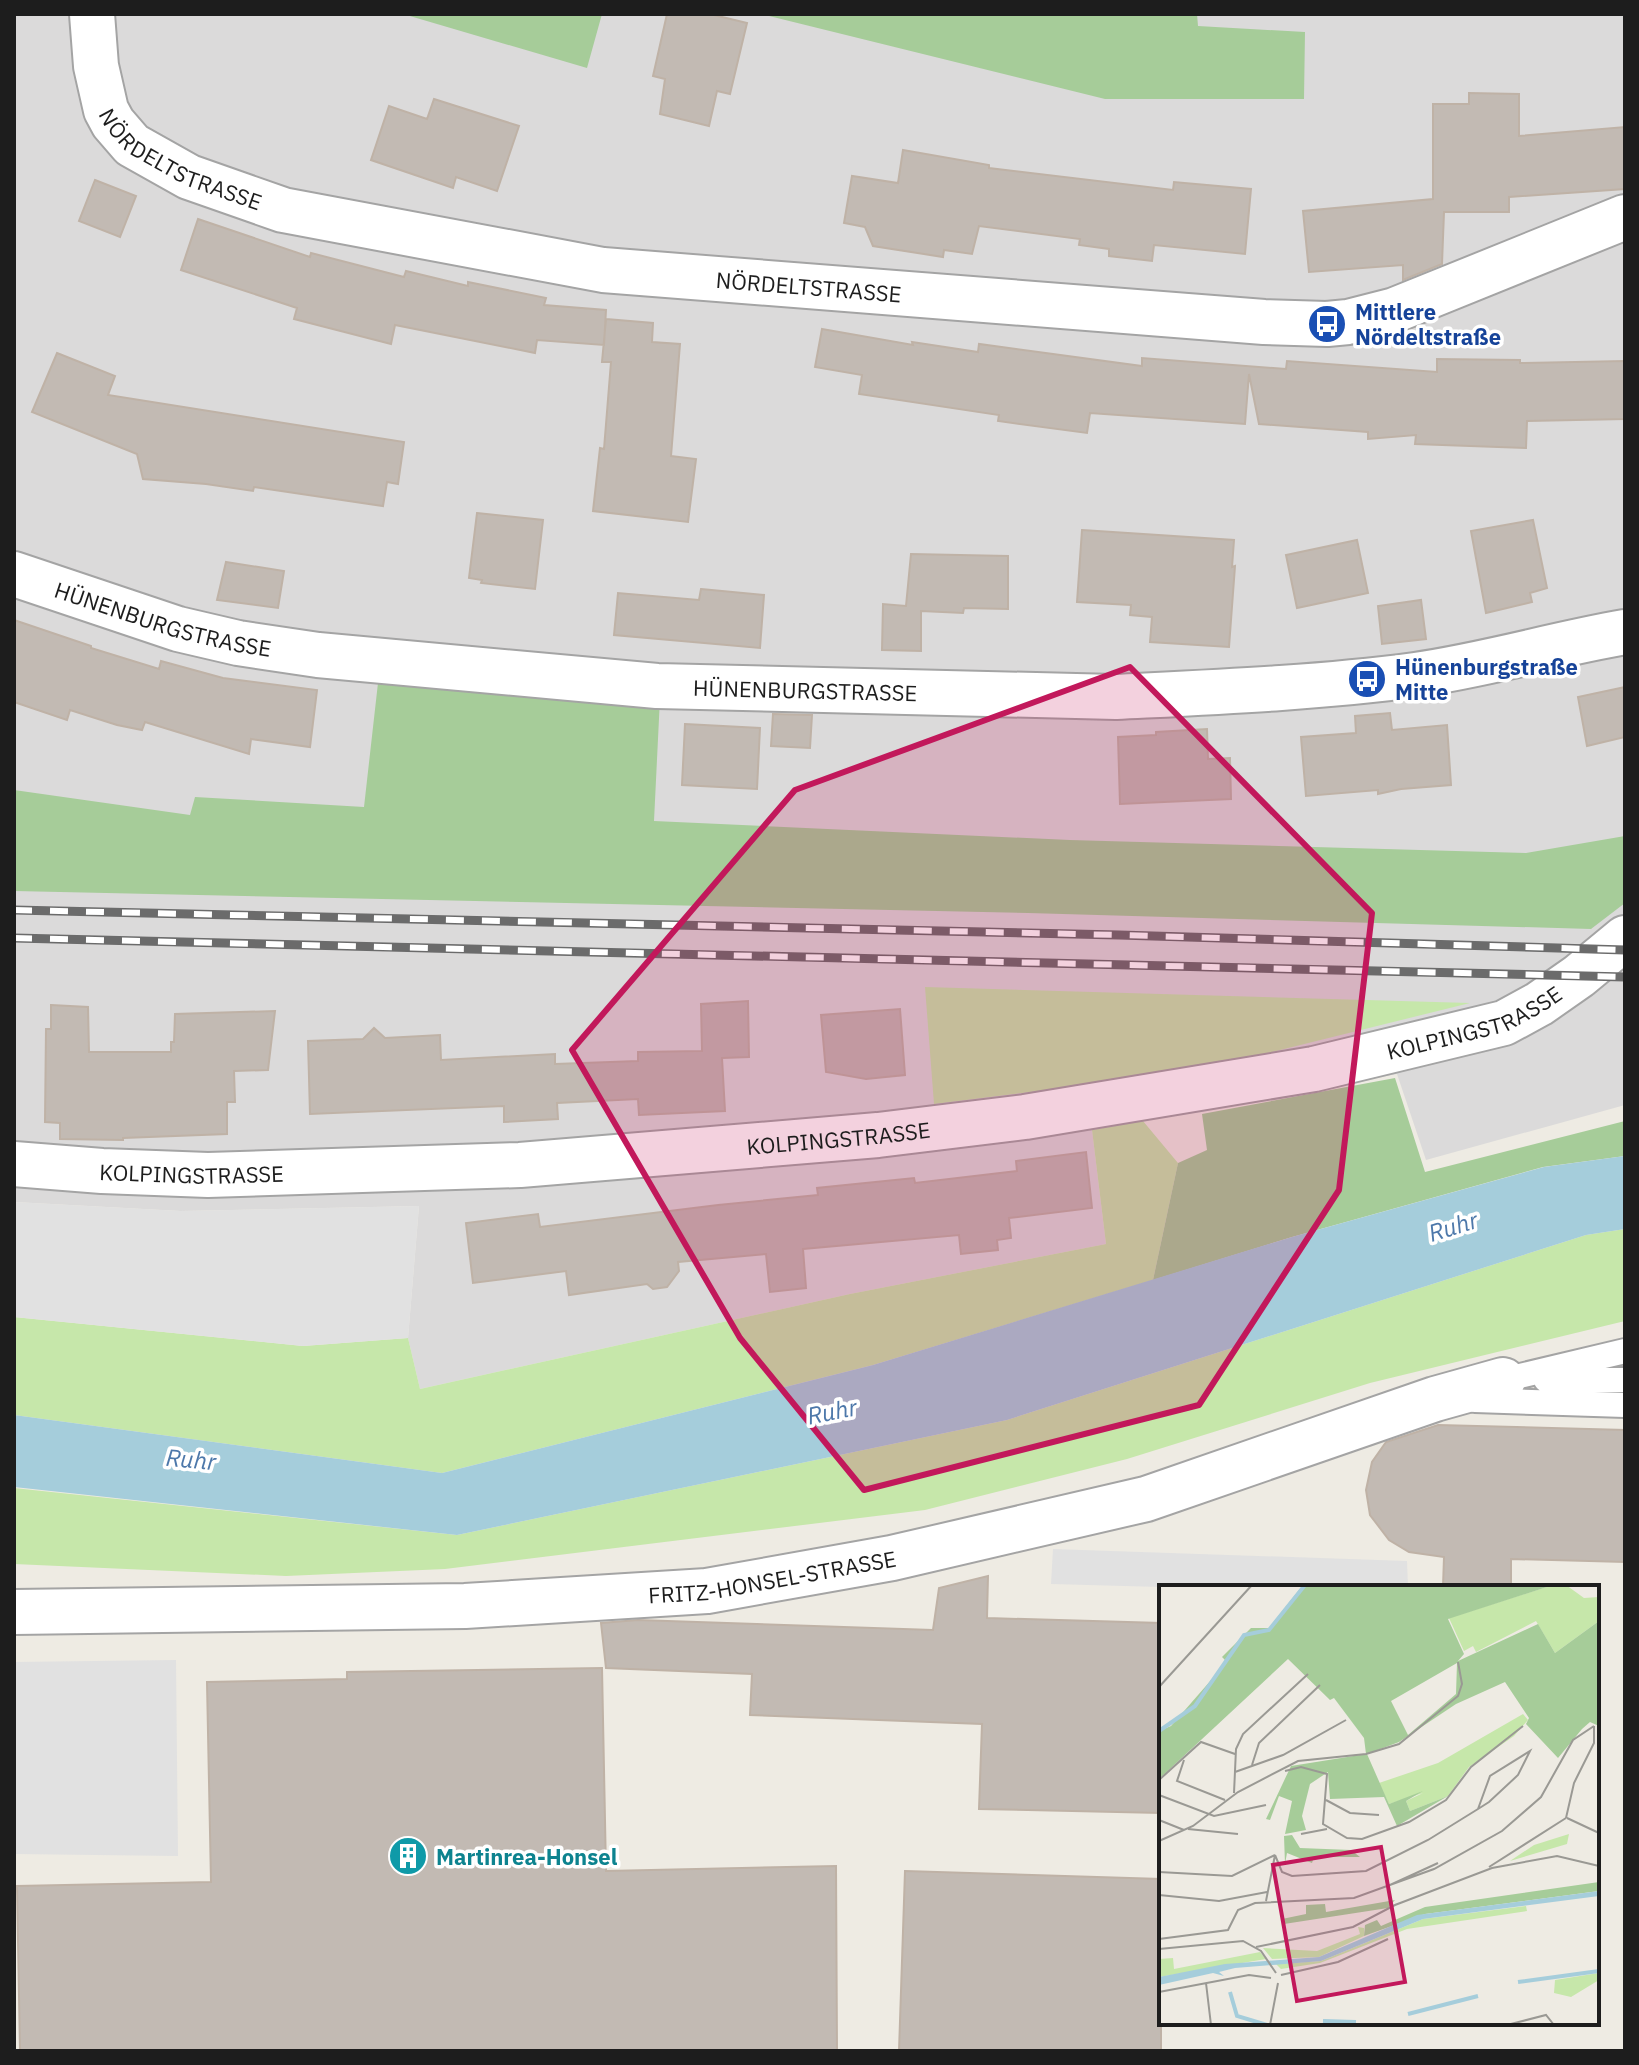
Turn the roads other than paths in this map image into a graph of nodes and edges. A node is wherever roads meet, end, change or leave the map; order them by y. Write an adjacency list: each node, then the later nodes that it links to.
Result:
1 (92, 14): 2 (street, NÖRDELTSTRASSE)
2 (1625, 217)
3 (14, 574): 4 (street, HÜNENBURGSTRASSE)
4 (1619, 631)
5 (1625, 938): 6 (street, KOLPINGSTRASSE)
6 (14, 1164)
7 (1625, 1351): 8 (lane)
8 (1503, 1380): 9 (lane); 10 (street, FRITZ-HONSEL-STRASSE)
9 (1625, 1380)
10 (1435, 1399): 11 (lane); 12 (street, FRITZ-HONSEL-STRASSE)
11 (1625, 1405)
12 (14, 1612)

